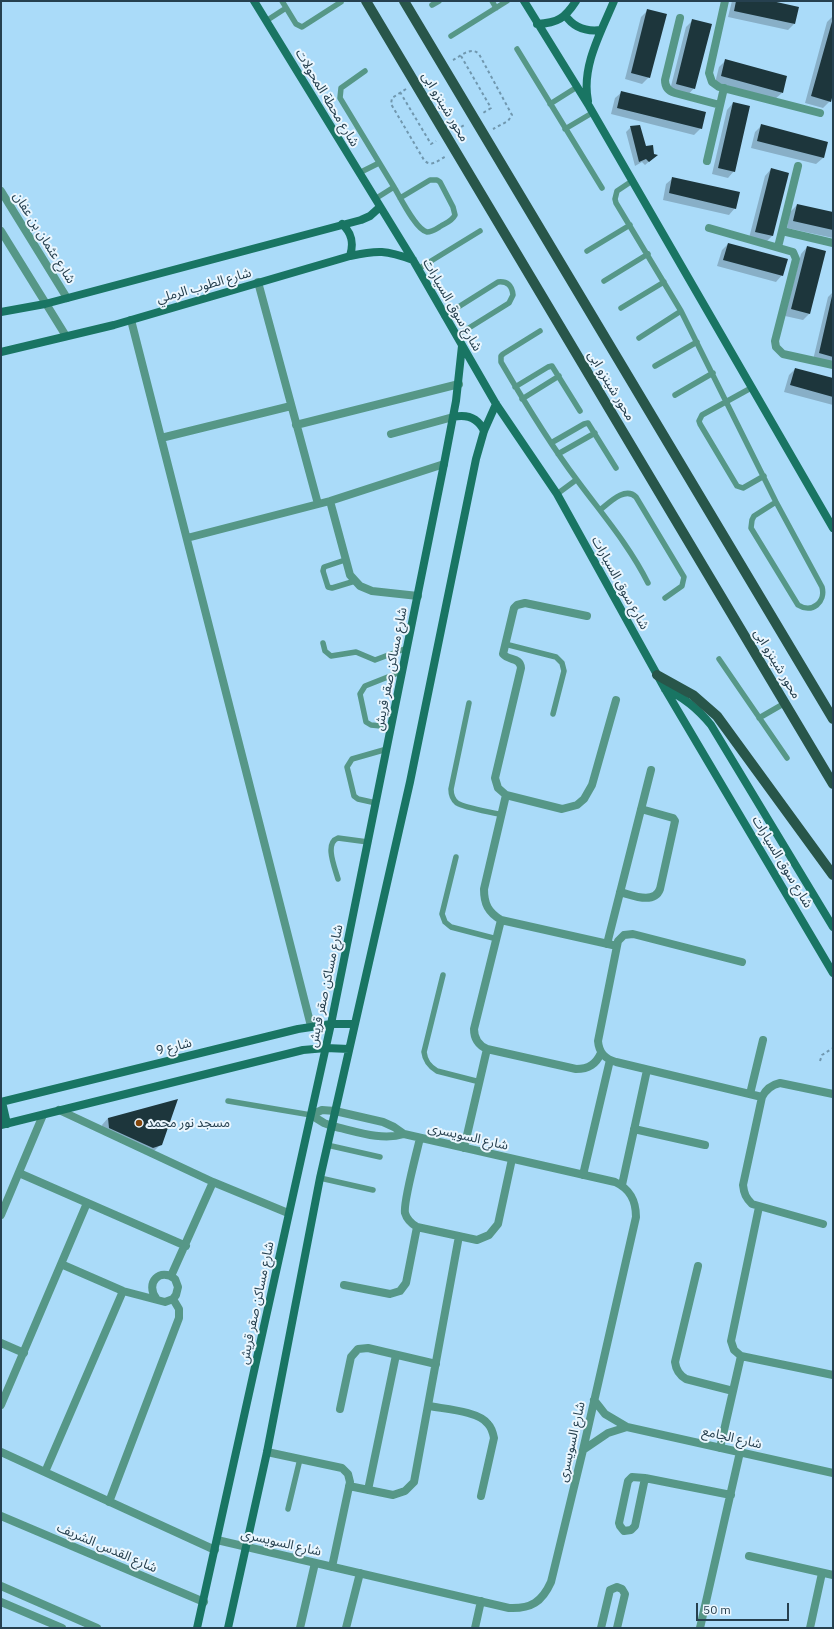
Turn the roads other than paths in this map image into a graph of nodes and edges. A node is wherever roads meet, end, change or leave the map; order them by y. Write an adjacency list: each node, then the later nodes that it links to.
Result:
1 (254, 1): 18 (street, شارع محطة المحولات)
2 (282, 1): 14 (lane)
3 (366, 1): 119 (main road, محور شينزو ابى)
4 (404, 1): 122 (main road, محور شينزو ابى)
5 (439, 1): 13 (lane)
6 (492, 1): 15 (lane)
7 (507, 1): 15 (lane)
8 (524, 1): 19 (street)
9 (576, 1): 16 (street)
10 (614, 1): 20 (street)
11 (724, 1): 25 (street)
12 (341, 2): 14 (lane)
13 (432, 5)
14 (286, 8): 18 (lane)
15 (496, 8): 21 (lane)
16 (565, 15): 19 (street); 20 (street)
17 (680, 18): 27 (street)
18 (266, 21): 34 (street, شارع محطة المحولات)
19 (537, 24): 24 (street)
20 (601, 30): 28 (street)
21 (451, 36)
22 (516, 49): 26 (lane)
23 (365, 71): 32 (lane)
24 (577, 87): 26 (lane); 28 (street)
25 (724, 88): 27 (street); 29 (street)
26 (550, 104): 30 (lane)
27 (720, 105): 31 (street)
28 (590, 110): 30 (lane); 35 (street)
29 (820, 113)
30 (565, 129): 37 (lane)
31 (707, 161)
32 (379, 163): 34 (lane); 36 (lane)
33 (798, 166): 47 (street)
34 (359, 173): 40 (street, شارع محطة المحولات)
35 (632, 181): 43 (lane); 78 (street)
36 (394, 187): 39 (lane); 40 (lane)
37 (602, 188)
38 (1, 191): 58 (street, شارع عثمان بن عفان)
39 (400, 198): 39 (lane)
40 (374, 199): 41 (street, شارع محطة المحولات)
41 (380, 207): 42 (street, شارع الطوب الرملي); 53 (street, شارع سوق السيارات)
42 (342, 224): 52 (street); 58 (street, شارع الطوب الرملي)
43 (630, 225): 50 (lane); 51 (lane)
44 (709, 228): 49 (street)
45 (1, 231): 59 (street)
46 (480, 231): 54 (lane)
47 (782, 231): 48 (street); 49 (street)
48 (833, 243)
49 (778, 247): 72 (street)
50 (587, 251)
51 (648, 254): 55 (lane); 57 (lane)
52 (350, 256): 53 (street, شارع الطوب الرملي); 56 (street, شارع الطوب الرملي)
53 (413, 260): 54 (street, شارع سوق السيارات)
54 (418, 269): 63 (street, شارع سوق السيارات)
55 (604, 280)
56 (258, 282): 64 (street, شارع الطوب الرملي); 83 (street)
57 (664, 282): 60 (lane); 61 (lane)
58 (66, 298): 59 (street, شارع الطوب الرملي)
59 (45, 304): 62 (street, شارع الطوب الرملي); 66 (street)
60 (621, 308)
61 (681, 311): 68 (lane); 69 (lane)
62 (1, 312)
63 (444, 316): 67 (street, شارع سوق السيارات); 67 (lane)
64 (131, 320): 66 (street, شارع الطوب الرملي); 90 (street)
65 (540, 331): 77 (lane)
66 (66, 336): 71 (street, شارع الطوب الرملي)
67 (456, 336): 70 (street, شارع سوق السيارات)
68 (639, 338)
69 (697, 342): 73 (lane); 74 (lane)
70 (462, 346): 76 (street, شارع مساكن صقر قريش); 82 (street, شارع سوق السيارات)
71 (1, 352)
72 (833, 365)
73 (655, 366)
74 (713, 373): 79 (lane); 81 (lane)
75 (559, 376): 77 (lane); 80 (lane); 84 (lane)
76 (459, 384): 85 (street, شارع مساكن صقر قريش); 86 (street)
77 (515, 386): 80 (lane)
78 (751, 388): 81 (lane); 102 (street)
79 (675, 395)
80 (522, 399): 91 (lane)
81 (726, 402): 95 (lane); 95 (lane)
82 (496, 404): 87 (street); 97 (street, شارع سوق السيارات)
83 (291, 406): 86 (street); 90 (street)
84 (580, 411)
85 (453, 417): 87 (street); 89 (street); 93 (street, شارع مساكن صقر قريش)
86 (296, 424): 100 (street)
87 (484, 430): 146 (street)
88 (595, 433): 91 (lane); 92 (lane); 94 (lane)
89 (391, 434)
90 (161, 438): 103 (street)
91 (551, 443): 92 (lane)
92 (558, 454): 96 (lane)
93 (444, 464): 98 (street); 107 (street, شارع مساكن صقر قريش)
94 (616, 468)
95 (764, 476): 99 (lane)
96 (576, 480): 97 (lane); 101 (lane)
97 (557, 494): 115 (street, شارع سوق السيارات)
98 (330, 501): 100 (street); 104 (street)
99 (776, 502): 99 (lane)
100 (318, 504): 103 (street)
101 (600, 510): 106 (lane); 108 (lane)
102 (833, 528)
103 (187, 538): 147 (street)
104 (345, 560): 105 (street); 105 (lane)
105 (355, 581): 107 (street)
106 (648, 583)
107 (418, 596): 112 (street, شارع مساكن صقر قريش)
108 (665, 598)
109 (587, 616): 111 (street)
110 (323, 643): 112 (lane)
111 (504, 644): 120 (lane); 128 (street)
112 (407, 648): 114 (street, شارع مساكن صقر قريش)
113 (719, 659): 121 (lane)
114 (402, 671): 123 (street, شارع مساكن صقر قريش); 123 (lane)
115 (657, 675): 116 (street, شارع سوق السيارات); 134 (main road)
116 (665, 689): 138 (street); 143 (street, شارع سوق السيارات)
117 (616, 700): 128 (street)
118 (470, 703): 131 (lane)
119 (785, 703): 121 (lane); 127 (main road, محور شينزو ابى)
120 (552, 714)
121 (759, 718): 125 (lane)
122 (833, 719)
123 (391, 727): 124 (street, شارع مساكن صقر قريش)
124 (387, 750): 129 (street, شارع مساكن صقر قريش); 129 (lane)
125 (786, 758)
126 (651, 770): 130 (street)
127 (833, 784)
128 (506, 795): 131 (street)
129 (376, 803): 132 (street, شارع مساكن صقر قريش)
130 (641, 809): 136 (street); 136 (street)
131 (502, 815): 137 (street)
132 (368, 842): 135 (lane); 145 (street, شارع مساكن صقر قريش)
133 (456, 857): 139 (lane)
134 (833, 875)
135 (338, 879)
136 (620, 892): 140 (street)
137 (501, 920): 139 (street); 140 (street)
138 (833, 927)
139 (497, 939): 150 (street)
140 (607, 944): 141 (street)
141 (617, 946): 142 (street); 152 (street)
142 (742, 962)
143 (833, 973)
144 (443, 975): 155 (lane)
145 (331, 1024): 146 (street, شارع 9); 147 (street, شارع 9); 149 (street, شارع مساكن صقر قريش)
146 (355, 1024): 151 (street)
147 (311, 1026): 160 (street, شارع 9)
148 (763, 1040): 156 (street)
149 (326, 1048): 151 (street); 161 (street); 163 (street, شارع مساكن صقر قريش)
150 (487, 1048): 152 (street); 155 (street)
151 (349, 1050): 162 (street)
152 (601, 1052): 153 (street)
153 (610, 1060): 154 (street); 176 (street)
154 (648, 1070): 156 (street); 167 (street)
155 (480, 1082): 172 (street)
156 (750, 1094): 158 (street)
157 (833, 1094): 158 (street)
158 (762, 1097): 182 (street)
159 (228, 1100): 163 (lane)
160 (2, 1102): 165 (street)
161 (60, 1110): 164 (street); 178 (street)
162 (335, 1111): 163 (street, شارع السويسرى); 166 (street); 168 (street, شارع السويسرى)
163 (311, 1114): 166 (street, شارع السويسرى); 183 (street, شارع مساكن صقر قريش)
164 (43, 1115): 165 (street); 175 (street)
165 (4, 1124)
166 (332, 1126): 168 (street, شارع السويسرى); 170 (street)
167 (634, 1129): 171 (street); 179 (street)
168 (404, 1134): 169 (street, شارع السويسرى)
169 (420, 1138): 172 (street, شارع السويسرى); 186 (street)
170 (327, 1145): 173 (lane); 177 (street)
171 (705, 1145)
172 (464, 1148): 174 (street, شارع السويسرى)
173 (380, 1157)
174 (512, 1159): 176 (street, شارع السويسرى); 187 (street)
175 (19, 1173): 181 (street); 184 (street)
176 (583, 1175): 179 (street, شارع السويسرى)
177 (320, 1178): 180 (lane); 211 (street)
178 (213, 1182): 183 (street); 188 (street)
179 (622, 1185): 203 (street, شارع السويسرى)
180 (373, 1190)
181 (87, 1203): 188 (street); 189 (street)
182 (759, 1207): 185 (street); 199 (street)
183 (288, 1213): 224 (street, شارع مساكن صقر قريش)
184 (1, 1215)
185 (823, 1224)
186 (417, 1227): 187 (street); 192 (street)
187 (459, 1236): 200 (street)
188 (186, 1246): 191 (street)
189 (61, 1264): 193 (street); 197 (street)
190 (698, 1266): 202 (street)
191 (171, 1276): 194 (street); 195 (street)
192 (344, 1285)
193 (123, 1291): 194 (street); 214 (street)
194 (156, 1298): 195 (street)
195 (173, 1298): 221 (street)
196 (1, 1343): 197 (street)
197 (24, 1353): 204 (street)
198 (396, 1354): 200 (street); 206 (street); 218 (street)
199 (741, 1356): 201 (street); 202 (street)
200 (436, 1364): 205 (street)
201 (833, 1375)
202 (733, 1391): 208 (street)
203 (594, 1400): 207 (street, شارع الجامع); 209 (street, شارع السويسرى)
204 (1, 1405)
205 (429, 1406): 218 (street); 220 (street)
206 (340, 1409)
207 (627, 1427): 208 (street, شارع الجامع); 209 (street)
208 (720, 1448): 212 (street, شارع الجامع)
209 (583, 1450): 234 (street, شارع السويسرى)
210 (1, 1452): 214 (street)
211 (267, 1452): 213 (street); 225 (street)
212 (740, 1452): 215 (street, شارع الجامع); 219 (street)
213 (300, 1459): 217 (street); 222 (lane)
214 (45, 1472): 221 (street)
215 (833, 1473)
216 (645, 1478): 216 (street); 219 (street)
217 (349, 1486): 218 (street); 229 (street)
218 (368, 1490)
219 (731, 1495): 246 (street)
220 (481, 1496)
221 (109, 1502): 226 (street)
222 (288, 1509)
223 (1, 1516): 236 (street, شارع القدس الشريف)
224 (217, 1540): 225 (street, شارع السويسرى); 226 (street, شارع مساكن صقر قريش)
225 (246, 1547): 228 (street, شارع السويسرى); 240 (street)
226 (215, 1550): 236 (street, شارع مساكن صقر قريش)
227 (749, 1556): 231 (street)
228 (315, 1563): 229 (street, شارع السويسرى); 241 (street)
229 (332, 1567): 230 (street, شارع السويسرى)
230 (360, 1573): 234 (street, شارع السويسرى); 242 (street)
231 (822, 1573): 232 (street); 247 (street)
232 (833, 1575)
233 (1, 1586): 238 (street)
234 (481, 1601): 243 (street)
235 (1, 1602): 237 (street)
236 (204, 1602): 239 (street, شارع مساكن صقر قريش)
237 (62, 1628)
238 (97, 1628)
239 (197, 1628)
240 (228, 1628)
241 (300, 1628)
242 (346, 1628)
243 (475, 1628)
244 (601, 1628): 245 (street)
245 (617, 1628)
246 (700, 1628)
247 (810, 1628)

